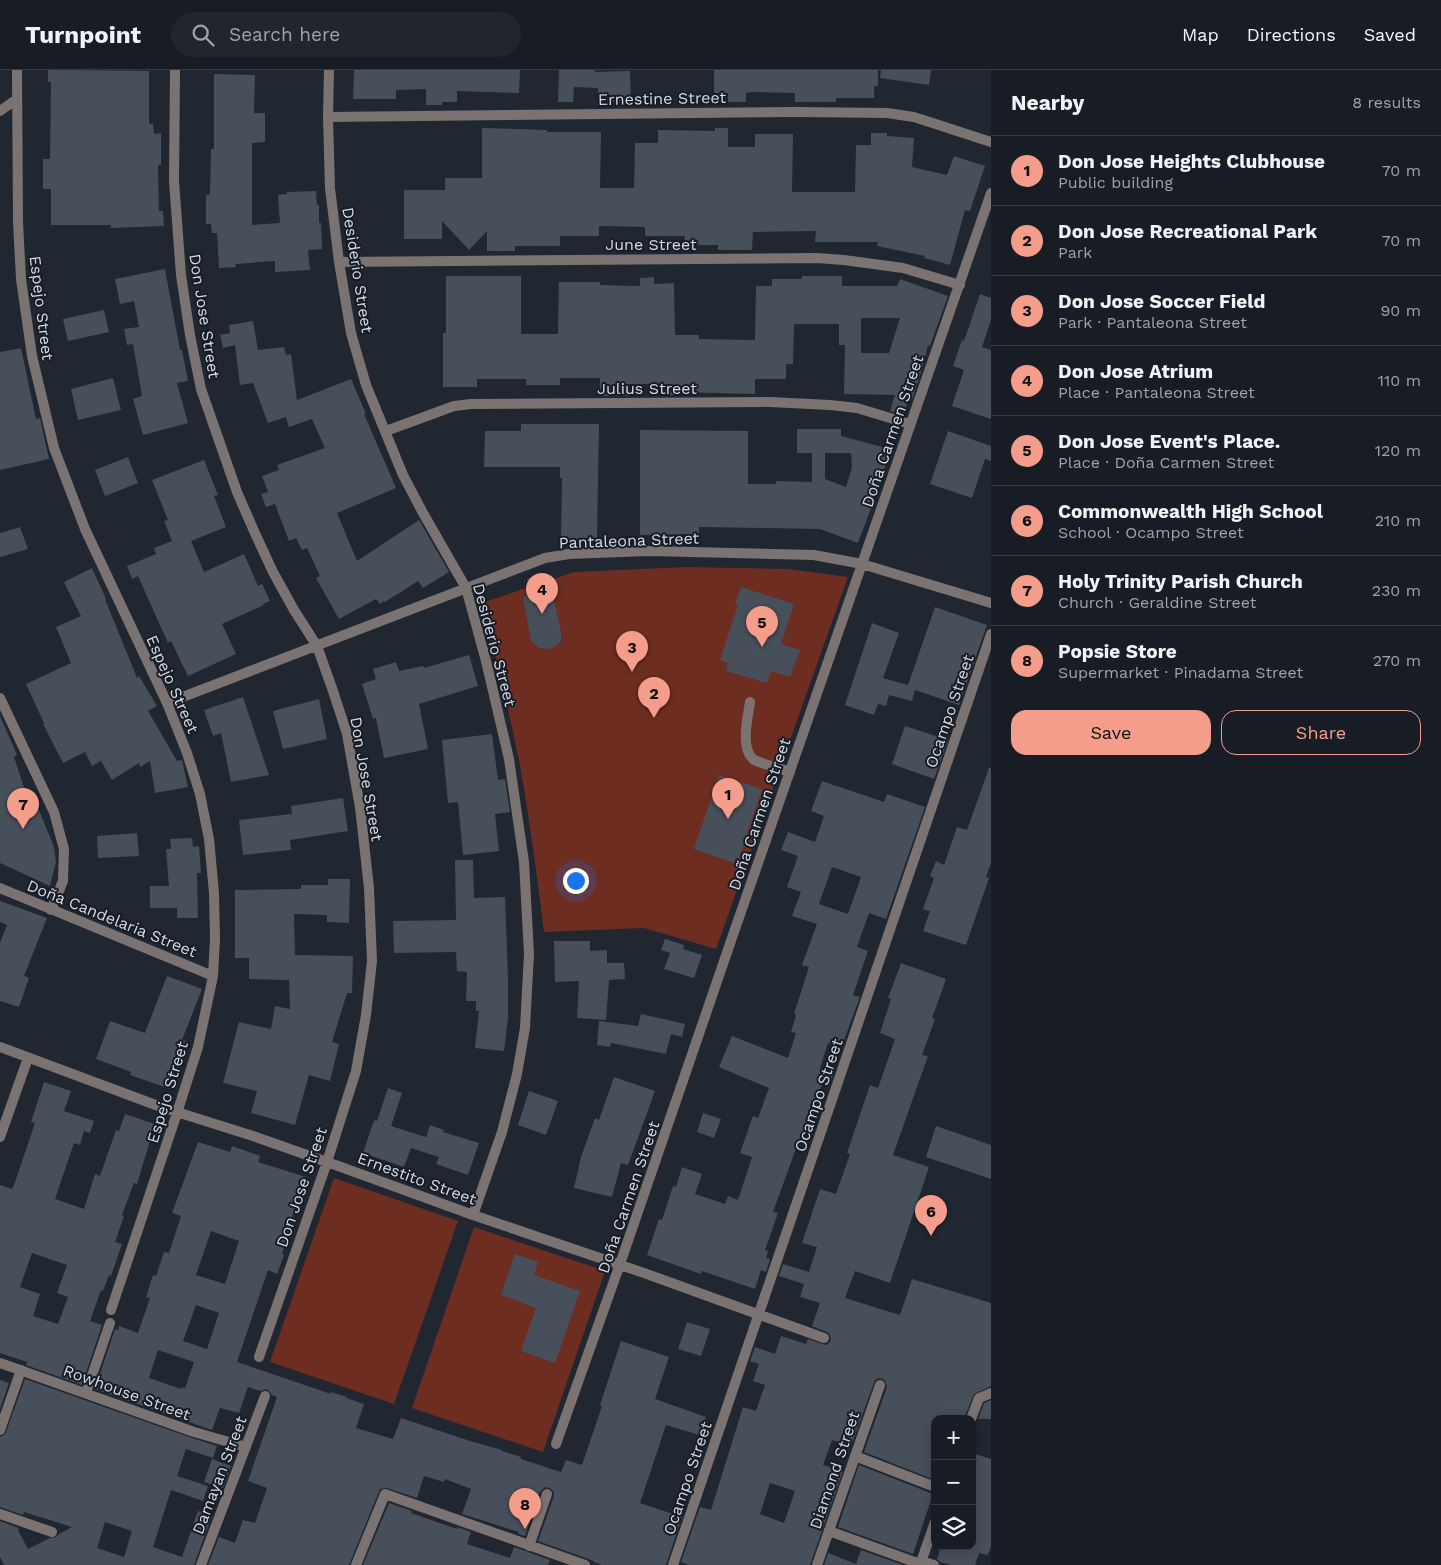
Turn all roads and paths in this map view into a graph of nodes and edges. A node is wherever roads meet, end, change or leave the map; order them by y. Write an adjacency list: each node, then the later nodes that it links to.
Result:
1 (17, 70): 4 (street, Espejo Street)
2 (175, 70): 17 (street, Don Jose Street)
3 (329, 70): 6 (street, Desiderio Street)
4 (17, 99): 5 (street); 20 (street, Espejo Street)
5 (0, 111)
6 (328, 117): 7 (street, Ernestine Street); 9 (street, Desiderio Street)
7 (991, 142)
8 (991, 193): 10 (street, Doña Carmen Street)
9 (339, 262): 10 (street, June Street); 12 (street, Desiderio Street)
10 (960, 284): 11 (street, Doña Carmen Street)
11 (910, 424): 12 (street, Julius Street); 13 (street, Doña Carmen Street)
12 (386, 431): 14 (street, Desiderio Street)
13 (862, 564): 14 (street, Pantaleona Street); 15 (street, Pantaleona Street); 21 (street, Doña Carmen Street)
14 (466, 588): 17 (street, Pantaleona Street); 30 (street, Desiderio Street)
15 (991, 603)
16 (991, 634): 33 (street, Ocampo Street)
17 (317, 646): 20 (street, Pantaleona Street); 29 (street, Don Jose Street)
18 (0, 698): 23 (street)
19 (750, 702): 21 (street)
20 (167, 703): 24 (street, Espejo Street)
21 (790, 772): 31 (street, Doña Carmen Street)
22 (0, 888): 23 (street, Doña Candelaria Street)
23 (51, 910): 24 (street, Doña Candelaria Street)
24 (213, 976): 27 (street, Espejo Street)
25 (0, 1047): 26 (street, Ernestito Street)
26 (28, 1058): 27 (street, Ernestito Street); 28 (street)
27 (177, 1113): 29 (street, Ernestito Street); 32 (street, Espejo Street)
28 (0, 1137)
29 (327, 1162): 30 (street, Ernestito Street); 36 (street, Don Jose Street)
30 (473, 1215): 31 (street, Ernestito Street)
31 (620, 1264): 33 (street, Ernestito Street); 45 (street, Doña Carmen Street)
32 (111, 1310)
33 (759, 1314): 35 (street, Ernestito Street); 59 (street, Ocampo Street)
34 (110, 1323): 40 (street)
35 (824, 1338)
36 (259, 1357)
37 (0, 1363): 38 (street, Rowhouse Street)
38 (21, 1370): 40 (street, Rowhouse Street); 44 (street)
39 (880, 1385): 47 (street, Diamond Street)
40 (86, 1393): 46 (street, Rowhouse Street)
41 (987, 1394): 43 (street)
42 (265, 1396): 46 (street, Damayan Street)
43 (973, 1415)
44 (0, 1430)
45 (556, 1444)
46 (246, 1447): 56 (street, Damayan Street)
47 (855, 1456): 48 (street); 51 (street, Diamond Street)
48 (931, 1485)
49 (547, 1494): 54 (street)
50 (0, 1514): 52 (street)
51 (829, 1531): 55 (street); 60 (street, Diamond Street)
52 (52, 1532)
53 (931, 1533): 55 (street)
54 (529, 1546): 57 (street); 58 (street)
55 (920, 1563): 61 (street)
56 (202, 1565)
57 (356, 1565)
58 (585, 1565)
59 (673, 1565)
60 (817, 1565)
61 (934, 1565)

